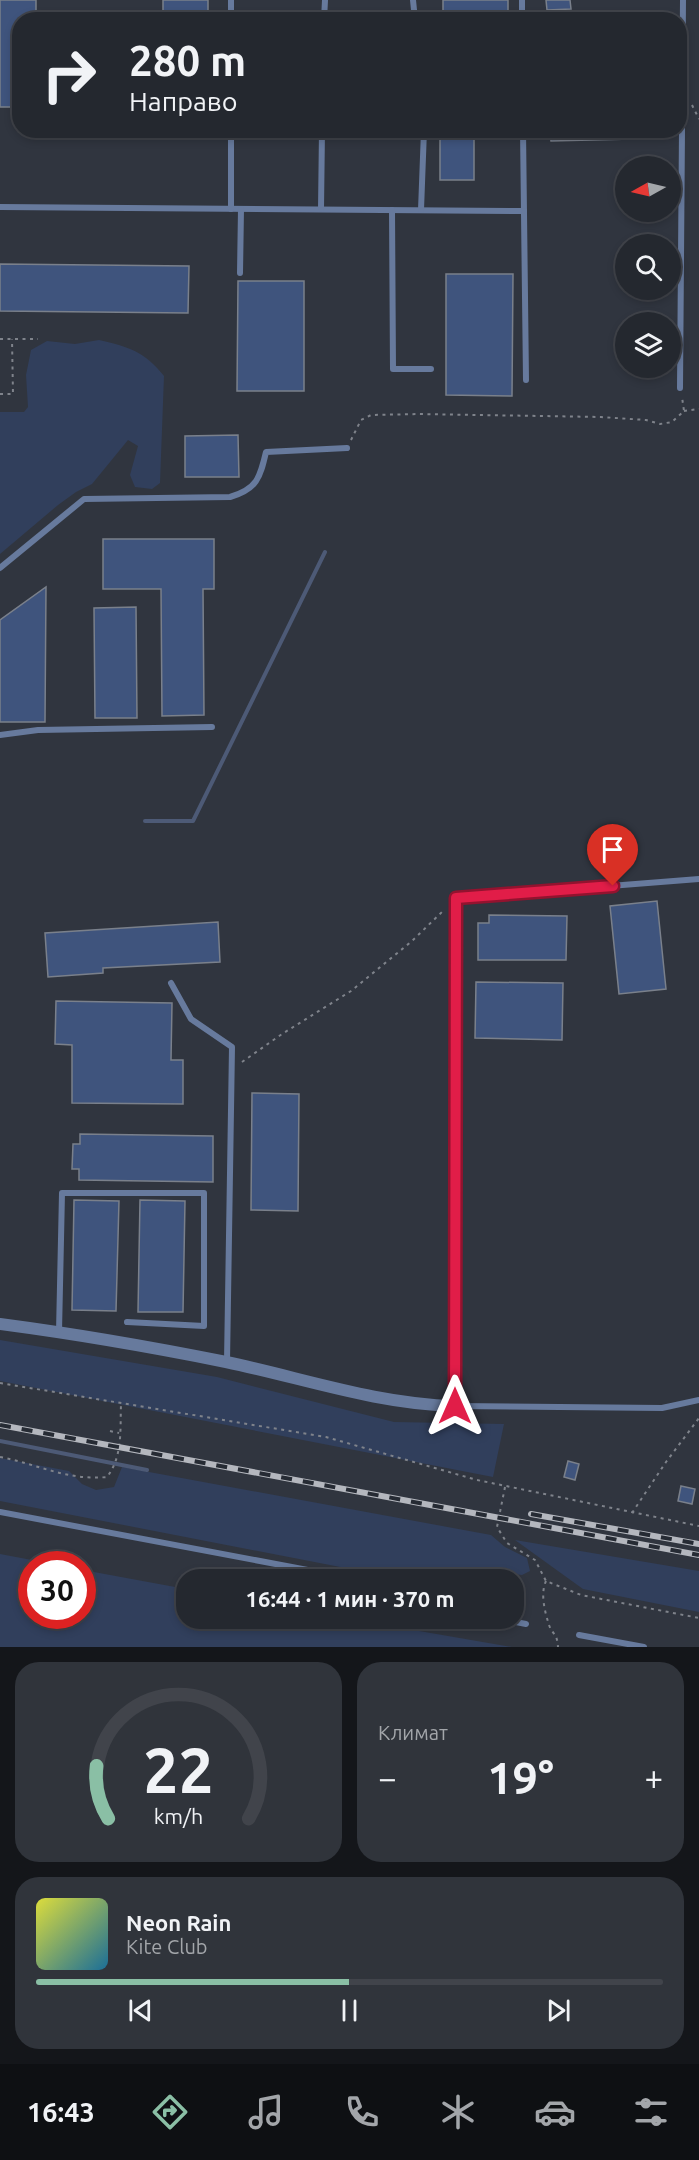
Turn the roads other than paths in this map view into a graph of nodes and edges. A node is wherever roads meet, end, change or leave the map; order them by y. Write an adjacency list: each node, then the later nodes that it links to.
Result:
1 (231, 138): 7 (lane)
2 (322, 138): 9 (lane)
3 (424, 138): 11 (lane)
4 (523, 138): 12 (lane)
5 (682, 138): 16 (lane)
6 (0, 207): 7 (lane)
7 (231, 208): 8 (lane)
8 (241, 208): 9 (lane); 13 (lane)
9 (321, 209): 10 (lane)
10 (392, 210): 11 (lane); 14 (lane)
11 (421, 210): 12 (lane)
12 (524, 211): 15 (lane)
13 (240, 273)
14 (431, 369)
15 (526, 380)
16 (680, 388)
17 (347, 448): 18 (lane)
18 (0, 568)
19 (212, 727): 20 (lane)
20 (0, 735)
21 (699, 879): 22 (lane)
22 (456, 898): 29 (street)
23 (171, 983): 27 (lane)
24 (127, 1322): 26 (lane)
25 (0, 1324): 26 (street)
26 (59, 1332): 27 (street)
27 (227, 1362): 29 (street)
28 (699, 1400): 29 (lane)
29 (455, 1406)
30 (0, 1512): 31 (lane)
31 (302, 1569)
32 (579, 1635): 33 (lane)
33 (644, 1647)

